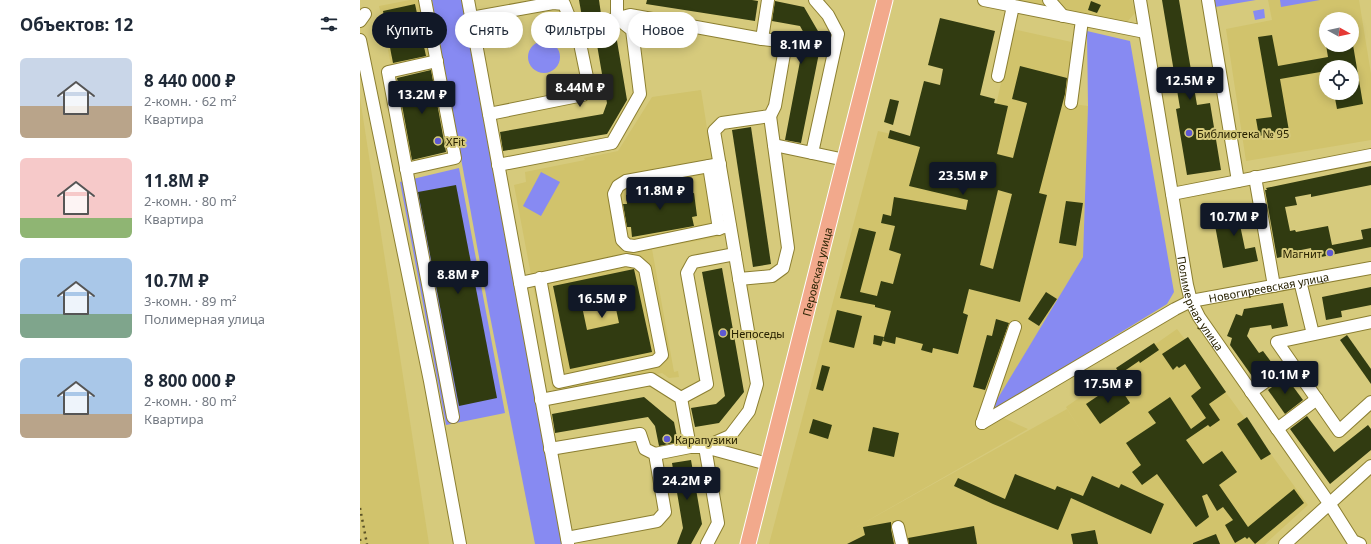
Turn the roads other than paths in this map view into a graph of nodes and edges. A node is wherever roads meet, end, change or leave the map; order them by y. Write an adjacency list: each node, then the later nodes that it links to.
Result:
1 (425, 0): 25 (street)
2 (468, 0): 12 (street)
3 (617, 0): 15 (street)
4 (768, 0): 21 (street)
5 (815, 0): 31 (street)
6 (885, 0): 33 (main road, Перовская улица)
7 (984, 0): 11 (street)
8 (1049, 0): 16 (street)
9 (1140, 0): 20 (street, Полимерная улица)
10 (1208, 0): 38 (street)
11 (1013, 6): 16 (street); 26 (street)
12 (470, 12)
13 (504, 12): 14 (street)
14 (567, 12)
15 (617, 12)
16 (1063, 16): 19 (street)
17 (620, 17): 21 (street)
18 (620, 20): 34 (street)
19 (1082, 20): 20 (street); 27 (street)
20 (1145, 32): 39 (street, Полимерная улица)
21 (762, 39): 29 (street)
22 (360, 40): 56 (street)
23 (477, 48): 28 (street)
24 (582, 48): 28 (street)
25 (436, 61): 36 (street); 36 (street)
26 (998, 76)
27 (1071, 103)
28 (489, 114): 34 (street)
29 (770, 116): 30 (street); 35 (street)
30 (774, 145): 31 (street); 44 (street)
31 (812, 153): 33 (street)
32 (1371, 155): 37 (street)
33 (845, 160): 70 (main road, Перовская улица)
34 (498, 165): 46 (street)
35 (714, 165): 40 (street); 40 (street)
36 (406, 169): 54 (street)
37 (1255, 177): 38 (street); 47 (street)
38 (1238, 181): 39 (street)
39 (1172, 194): 48 (street, Полимерная улица)
40 (725, 227): 41 (street)
41 (735, 254): 44 (street); 60 (street)
42 (1371, 268): 45 (street, Новогиреевская улица)
43 (540, 278): 46 (street); 53 (street); 57 (street)
44 (739, 279): 67 (street)
45 (1300, 281): 47 (street, Новогиреевская улица); 51 (street)
46 (520, 283): 58 (street)
47 (1274, 286): 48 (street, Новогиреевская улица)
48 (1192, 301): 50 (street, Новогиреевская улица); 59 (street, Полимерная улица)
49 (1371, 322): 51 (street)
50 (1015, 327)
51 (1313, 334): 52 (street)
52 (1291, 362): 59 (street); 61 (street)
53 (648, 363): 55 (street); 57 (street)
54 (445, 379): 56 (street); 64 (street)
55 (651, 379): 60 (street); 62 (street)
56 (430, 381): 75 (street)
57 (559, 382): 58 (street)
58 (539, 386): 62 (street)
59 (1251, 392): 65 (street, Полимерная улица)
60 (681, 398): 66 (street)
61 (1317, 399): 63 (street); 65 (street)
62 (542, 400): 68 (street)
63 (1369, 407)
64 (453, 417)
65 (1277, 429): 72 (street, Полимерная улица)
66 (690, 447): 67 (street); 69 (street)
67 (705, 448): 70 (street); 76 (street)
68 (550, 449): 69 (street); 74 (street)
69 (655, 454): 74 (street)
70 (768, 464): 77 (main road, Перовская улица)
71 (1371, 466): 72 (street)
72 (1329, 503): 79 (street); 80 (street, Полимерная улица)
73 (898, 527): 78 (street)
74 (567, 541)
75 (460, 544)
76 (706, 544)
77 (748, 544)
78 (902, 544)
79 (1284, 544)
80 (1360, 544)

